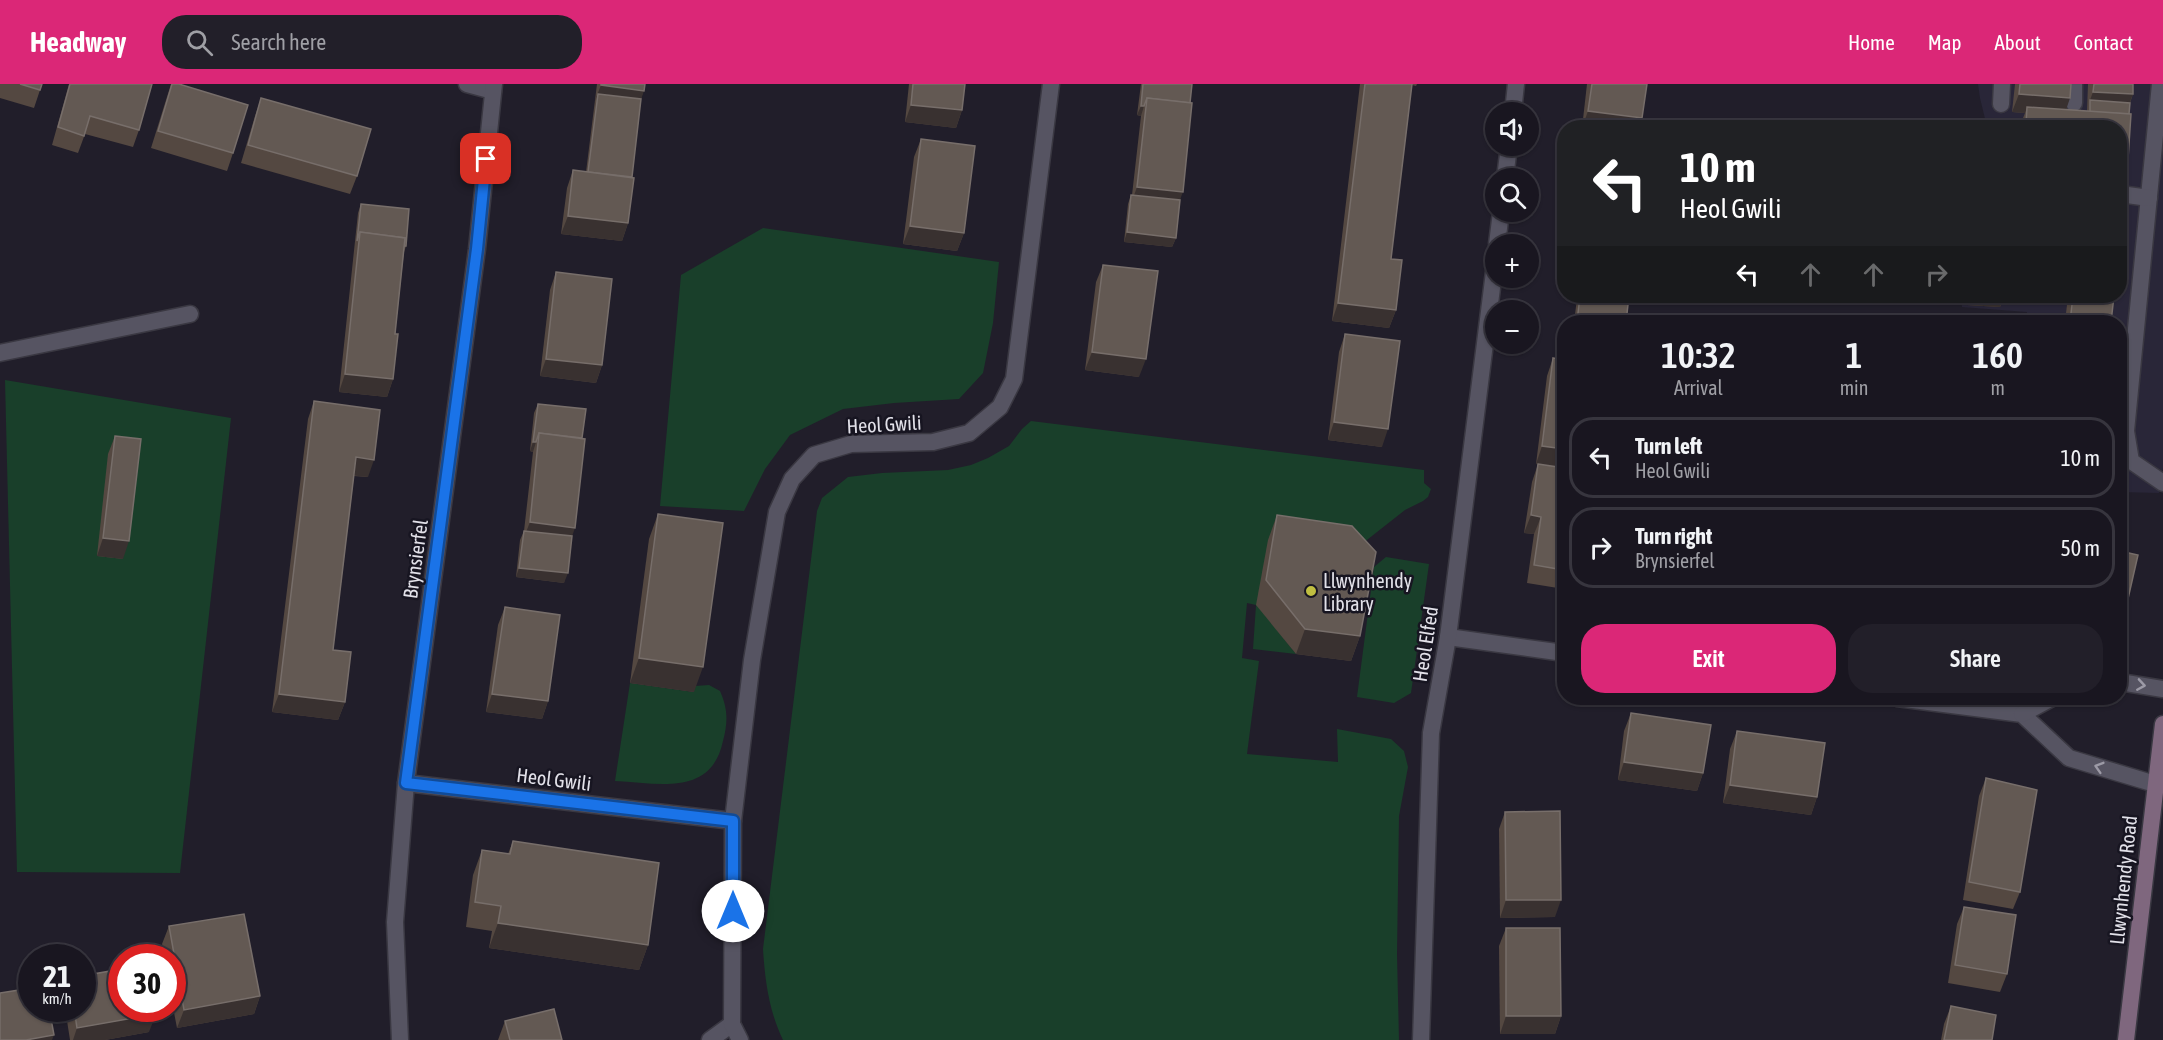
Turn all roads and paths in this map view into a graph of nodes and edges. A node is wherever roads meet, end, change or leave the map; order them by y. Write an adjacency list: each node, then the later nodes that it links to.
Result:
1 (467, 84): 7 (street)
2 (1052, 84): 29 (street, Heol Gwili)
3 (1516, 84): 8 (street)
4 (2002, 84): 10 (street)
5 (2074, 84): 9 (street)
6 (2160, 84): 12 (street)
7 (494, 87): 27 (street, Brynsierfel)
8 (1514, 102)
9 (2074, 103)
10 (2001, 104)
11 (2127, 195): 12 (street)
12 (2149, 198): 16 (street)
13 (1492, 288): 19 (street, Heol Elfed)
14 (190, 314): 15 (street)
15 (0, 353)
16 (2127, 421)
17 (2127, 437): 18 (street)
18 (2163, 483)
19 (1448, 638): 20 (street); 34 (street, Heol Elfed)
20 (1557, 652)
21 (2127, 683): 22 (street, one-way to 22)
22 (2163, 689)
23 (1952, 705): 25 (street)
24 (2039, 705): 25 (street)
25 (2022, 714): 28 (street, one-way to 25)
26 (2163, 724): 28 (main road, Llwynhendy Road)
27 (406, 783): 29 (street, Heol Gwili); 31 (street, Brynsierfel)
28 (2155, 784): 35 (main road, Llwynhendy Road)
29 (733, 821): 30 (street, Heol Gwili)
30 (732, 1024): 32 (street); 33 (street, Heol Gwili)
31 (400, 1040)
32 (710, 1040)
33 (740, 1040)
34 (1421, 1040)
35 (2126, 1040)

